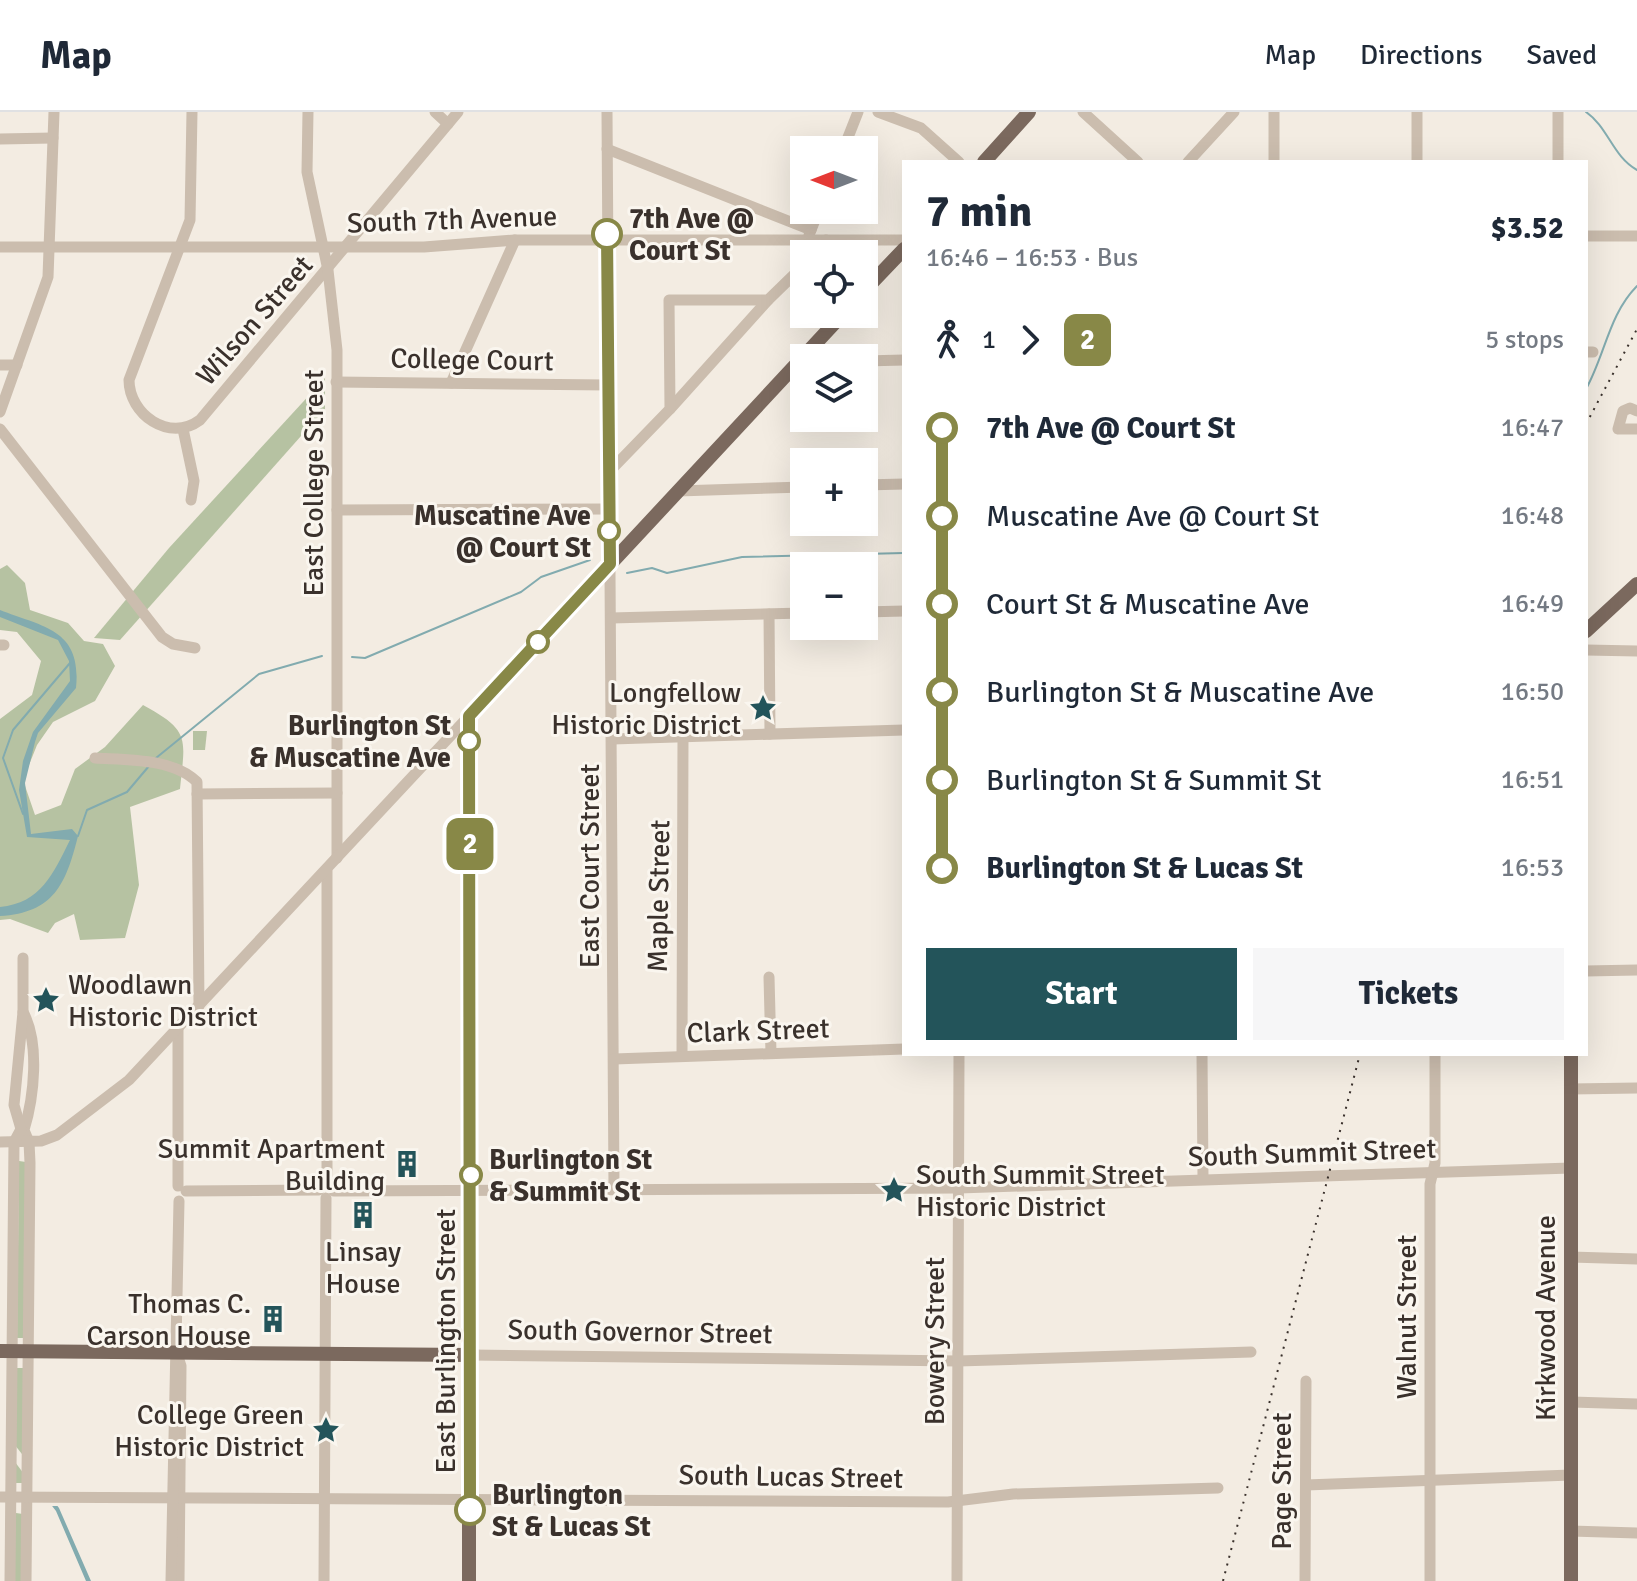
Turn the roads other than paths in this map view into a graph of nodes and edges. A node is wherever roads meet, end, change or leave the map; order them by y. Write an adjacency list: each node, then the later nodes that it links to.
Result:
1 (54, 112): 17 (street)
2 (308, 112): 37 (street, East College Street)
3 (435, 112): 15 (street)
4 (458, 112): 15 (street, Wilson Street)
5 (607, 112): 19 (street, East Court Street)
6 (858, 112): 16 (street)
7 (878, 112): 20 (street)
8 (1029, 112): 21 (main road)
9 (1083, 112): 22 (street)
10 (1234, 112): 23 (street)
11 (1274, 112): 24 (street)
12 (1417, 112): 25 (street)
13 (1558, 112): 26 (street)
14 (195, 114): 36 (street)
15 (448, 124): 38 (street, Wilson Street)
16 (849, 136)
17 (53, 138): 18 (street); 40 (street)
18 (0, 139)
19 (607, 149): 28 (street); 32 (street, East Court Street)
20 (957, 160)
21 (986, 160)
22 (1136, 160)
23 (1190, 160)
24 (1274, 160)
25 (1417, 160)
26 (1558, 160)
27 (813, 224): 28 (street)
28 (809, 235): 32 (street, South 7th Avenue); 33 (street, South 7th Avenue)
29 (1588, 236): 30 (street)
30 (1637, 236)
31 (515, 240): 32 (street, South 7th Avenue); 38 (street, South 7th Avenue); 54 (street)
32 (607, 240): 55 (street, East Court Street)
33 (826, 240)
34 (878, 240): 35 (street, South 7th Avenue)
35 (902, 240)
36 (180, 246): 37 (street, South 7th Avenue); 40 (street, South 7th Avenue); 60 (street)
37 (321, 246): 38 (street, South 7th Avenue); 42 (street, East College Street)
38 (347, 246): 42 (street, Wilson Street)
39 (0, 247): 40 (street, South 7th Avenue)
40 (50, 247): 51 (street)
41 (902, 251): 43 (main road)
42 (328, 270): 53 (street, East College Street); 60 (street, Wilson Street)
43 (878, 276)
44 (790, 279): 45 (street)
45 (768, 300): 56 (street); 56 (street)
46 (831, 328): 47 (main road)
47 (817, 344)
48 (902, 360): 49 (street)
49 (878, 361)
50 (0, 365): 51 (street)
51 (17, 365): 58 (street)
52 (790, 374): 66 (main road)
53 (336, 382): 54 (street, College Court); 69 (street, East College Street)
54 (451, 383): 55 (street, College Court)
55 (608, 385): 62 (street, East Court Street)
56 (670, 409): 62 (street)
57 (1637, 411): 61 (street)
58 (0, 412)
59 (0, 429): 78 (street)
60 (183, 429): 67 (street)
61 (1637, 429)
62 (608, 473): 68 (street, East Court Street)
63 (902, 484): 64 (street)
64 (878, 485)
65 (790, 487): 66 (street)
66 (678, 491): 70 (main road)
67 (191, 500)
68 (609, 509): 69 (street); 70 (street, East Court Street)
69 (337, 510): 87 (street, East College Street)
70 (610, 564): 76 (street, East Court Street); 81 (main road)
71 (1637, 584): 77 (main road)
72 (902, 611): 73 (street)
73 (878, 612)
74 (790, 613): 75 (street)
75 (769, 614): 76 (street); 83 (street)
76 (611, 618): 85 (street, East Court Street)
77 (1588, 629)
78 (195, 648)
79 (1588, 650): 80 (street)
80 (1637, 651)
81 (469, 716): 89 (street); 115 (main road, East Burlington Street)
82 (902, 730): 83 (street)
83 (770, 734): 84 (street)
84 (683, 737): 85 (street); 100 (street, Maple Street)
85 (612, 739): 105 (street, East Court Street)
86 (95, 758): 88 (street)
87 (337, 793): 88 (street); 89 (street, East College Street)
88 (197, 794): 95 (street)
89 (337, 858): 90 (street)
90 (327, 871): 95 (street); 117 (street)
91 (23, 958): 96 (street)
92 (1637, 970): 93 (street)
93 (1588, 971)
94 (769, 977): 99 (street)
95 (199, 1006): 97 (street)
96 (23, 1012): 109 (street); 110 (street)
97 (178, 1029): 110 (street); 118 (street)
98 (902, 1049): 99 (street, Clark Street)
99 (771, 1053): 100 (street, Clark Street)
100 (682, 1056): 105 (street, Clark Street)
101 (959, 1056): 114 (street, Bowery Street)
102 (1202, 1056): 113 (street)
103 (1435, 1056): 112 (street, Walnut Street)
104 (1571, 1056): 107 (main road, Kirkwood Avenue)
105 (614, 1059): 116 (street, East Court Street)
106 (1637, 1088): 107 (street)
107 (1571, 1089): 111 (main road, Kirkwood Avenue)
108 (0, 1142): 109 (street)
109 (14, 1142): 110 (street); 121 (street)
110 (29, 1142): 122 (street)
111 (1571, 1168): 112 (street, South Summit Street); 119 (main road, Kirkwood Avenue)
112 (1433, 1173): 113 (street, South Summit Street); 132 (street, Walnut Street)
113 (1203, 1179): 114 (street, South Summit Street)
114 (959, 1188): 116 (street, South Summit Street); 127 (street, Bowery Street)
115 (471, 1189): 116 (street, South Summit Street); 117 (street, South Summit Street); 126 (main road, East Burlington Street)
116 (614, 1189)
117 (327, 1190): 118 (street, South Summit Street); 125 (street)
118 (181, 1192): 124 (street)
119 (1571, 1257): 120 (street); 129 (main road, Kirkwood Avenue)
120 (1637, 1259)
121 (6, 1351): 122 (main road, South Governor Street); 135 (street)
122 (29, 1352): 124 (main road, South Governor Street); 136 (street)
123 (1251, 1352): 127 (street, South Governor Street)
124 (177, 1353): 125 (main road, South Governor Street); 137 (street)
125 (326, 1354): 126 (main road, South Governor Street); 139 (street)
126 (471, 1355): 127 (street, South Governor Street); 138 (main road, East Burlington Street)
127 (958, 1361): 140 (street, Bowery Street)
128 (1306, 1381): 133 (street, Page Street)
129 (1572, 1402): 130 (street); 131 (main road, Kirkwood Avenue)
130 (1637, 1404)
131 (1571, 1475): 132 (street); 141 (main road, Kirkwood Avenue)
132 (1430, 1480): 133 (street); 151 (street, Walnut Street)
133 (1306, 1485): 150 (street, Page Street)
134 (1218, 1488): 140 (street, South Lucas Street)
135 (6, 1497): 136 (street, South Lucas Street); 143 (street)
136 (27, 1497): 137 (street, South Lucas Street); 144 (street)
137 (176, 1498): 139 (street, South Lucas Street); 145 (street); 146 (street)
138 (471, 1498): 139 (street, South Lucas Street); 140 (street, South Lucas Street); 148 (main road, East Burlington Street)
139 (325, 1499): 147 (street)
140 (957, 1499): 149 (street, Bowery Street)
141 (1571, 1531): 142 (street); 152 (main road, Kirkwood Avenue)
142 (1637, 1533)
143 (10, 1581)
144 (26, 1581)
145 (171, 1581)
146 (179, 1581)
147 (324, 1581)
148 (469, 1581)
149 (957, 1581)
150 (1305, 1581)
151 (1430, 1581)
152 (1571, 1581)

